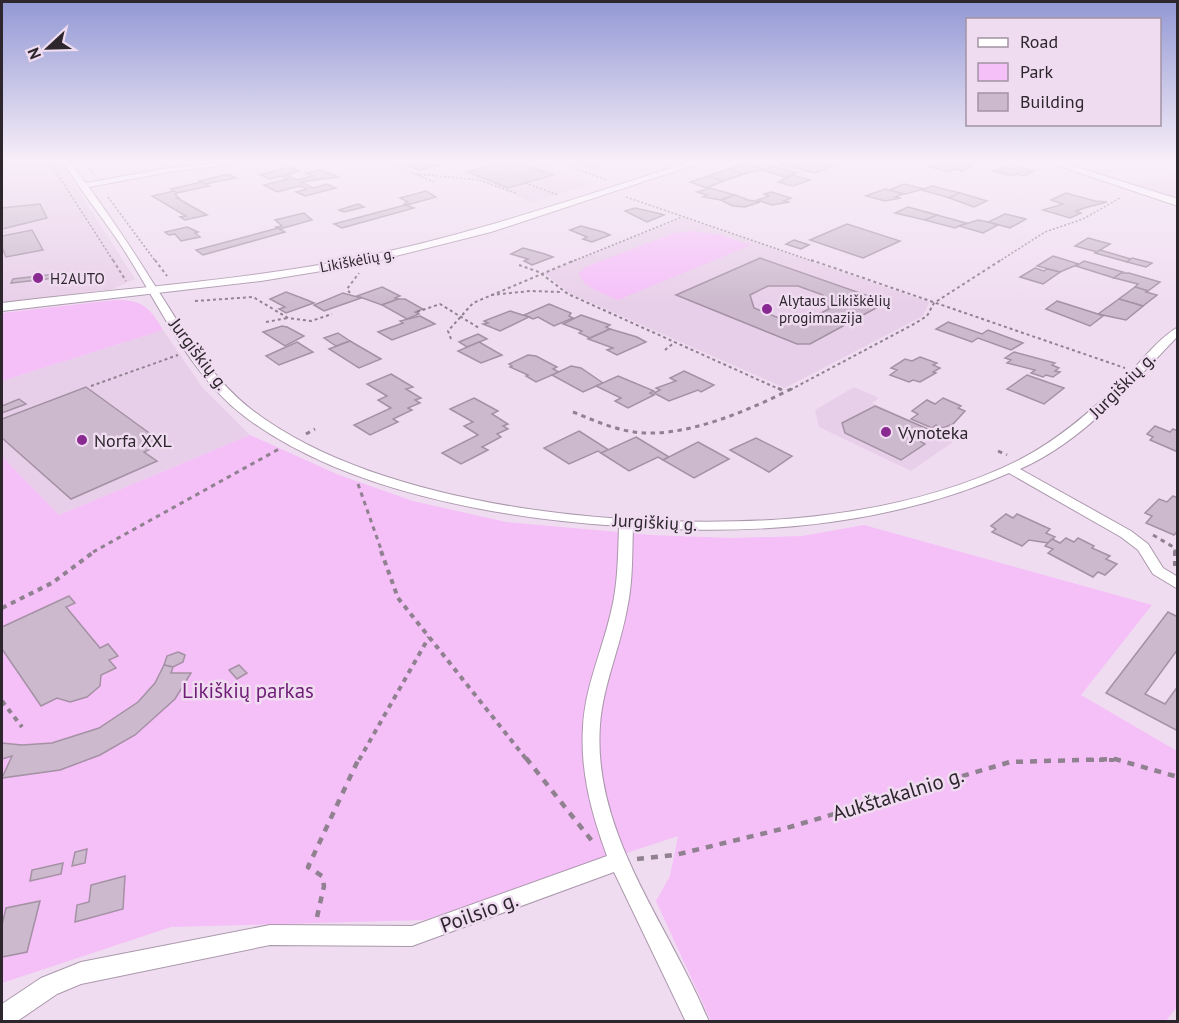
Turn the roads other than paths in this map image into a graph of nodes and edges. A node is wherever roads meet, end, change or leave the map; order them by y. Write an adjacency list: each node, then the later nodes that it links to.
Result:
1 (99, 209): 3 (street, Jurgiškių g.)
2 (536, 209): 3 (street, Likiškėlių g.)
3 (154, 291): 4 (street, Likiškėlių g.); 7 (street, Jurgiškių g.)
4 (2, 307)
5 (1178, 330): 6 (street, Jurgiškių g.)
6 (1009, 468): 7 (street, Jurgiškių g.); 8 (street)
7 (626, 522): 9 (street)
8 (1178, 584)
9 (619, 861): 10 (street, Poilsio g.); 11 (street)
10 (2, 1017)
11 (698, 1022)

